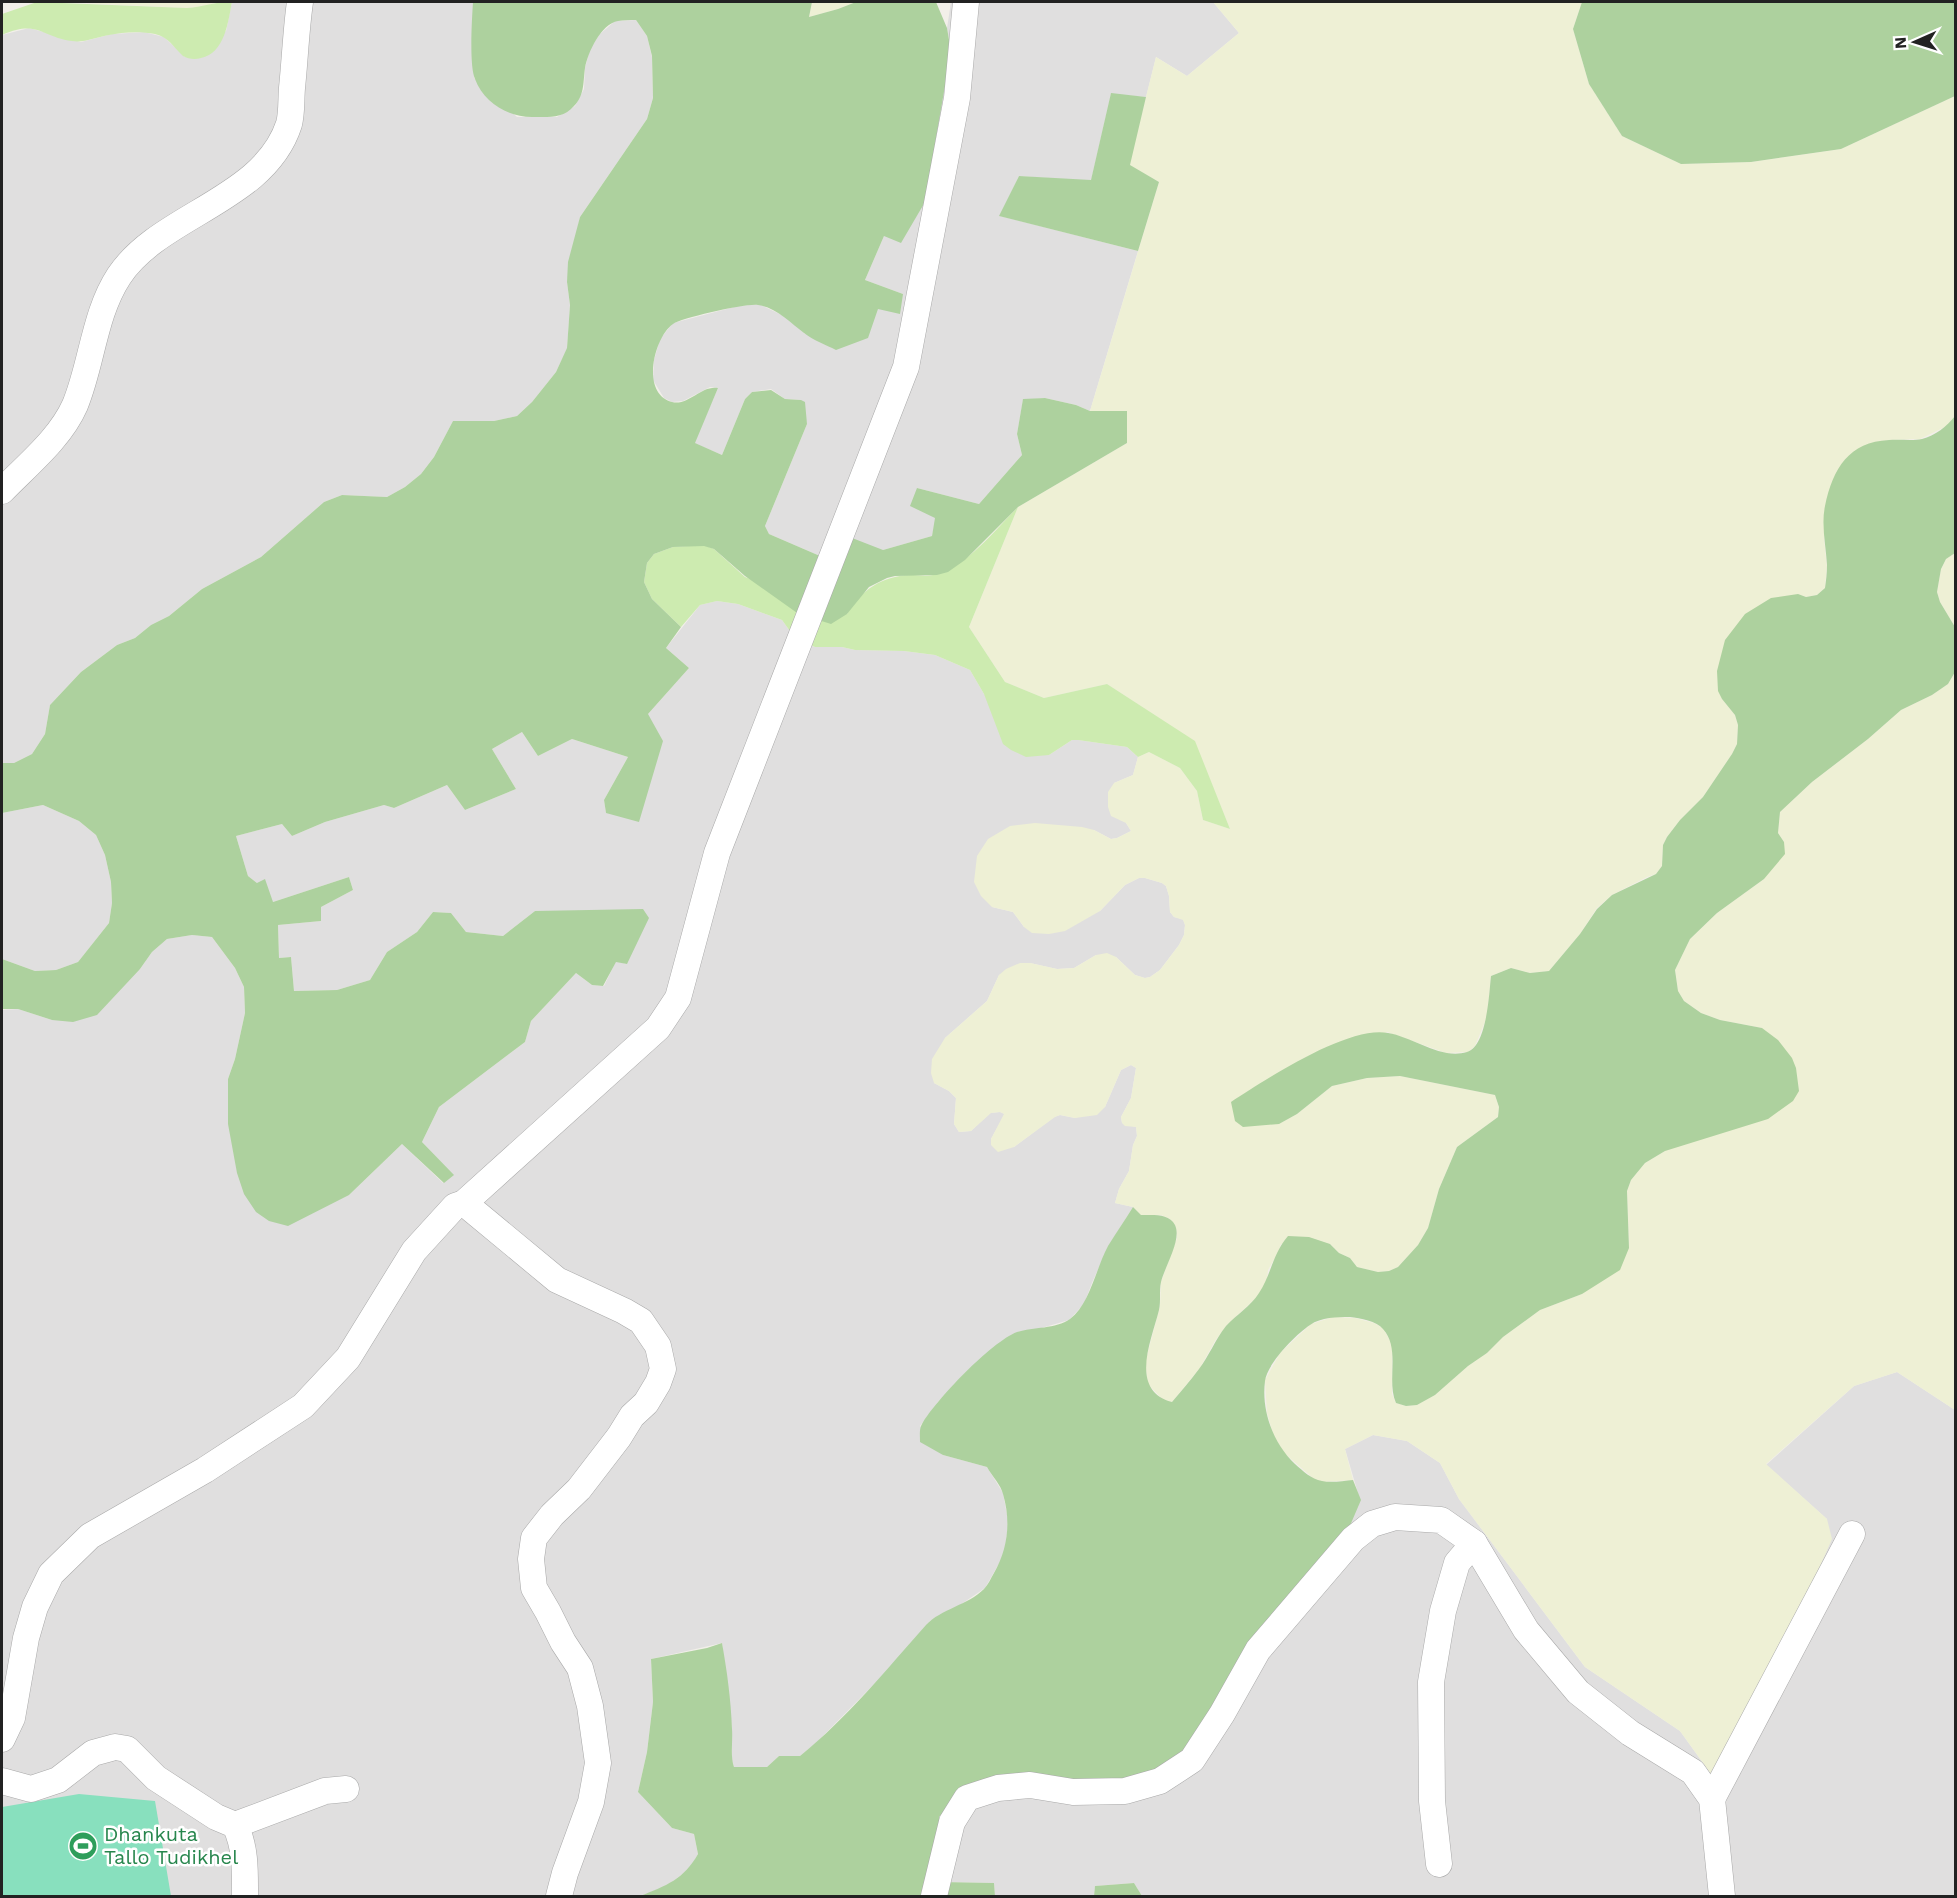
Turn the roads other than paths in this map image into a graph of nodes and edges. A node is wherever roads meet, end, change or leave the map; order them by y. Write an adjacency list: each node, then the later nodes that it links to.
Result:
1 (300, 2): 3 (street)
2 (966, 2): 4 (street)
3 (2, 491)
4 (464, 1203): 7 (street); 14 (street)
5 (1852, 1534): 10 (street)
6 (1474, 1543): 10 (street); 12 (street); 15 (street)
7 (2, 1739)
8 (2, 1781): 11 (street)
9 (346, 1789): 11 (street)
10 (1712, 1799): 16 (street)
11 (235, 1825): 13 (street)
12 (1439, 1864)
13 (245, 1896)
14 (559, 1896)
15 (934, 1896)
16 (1722, 1896)

